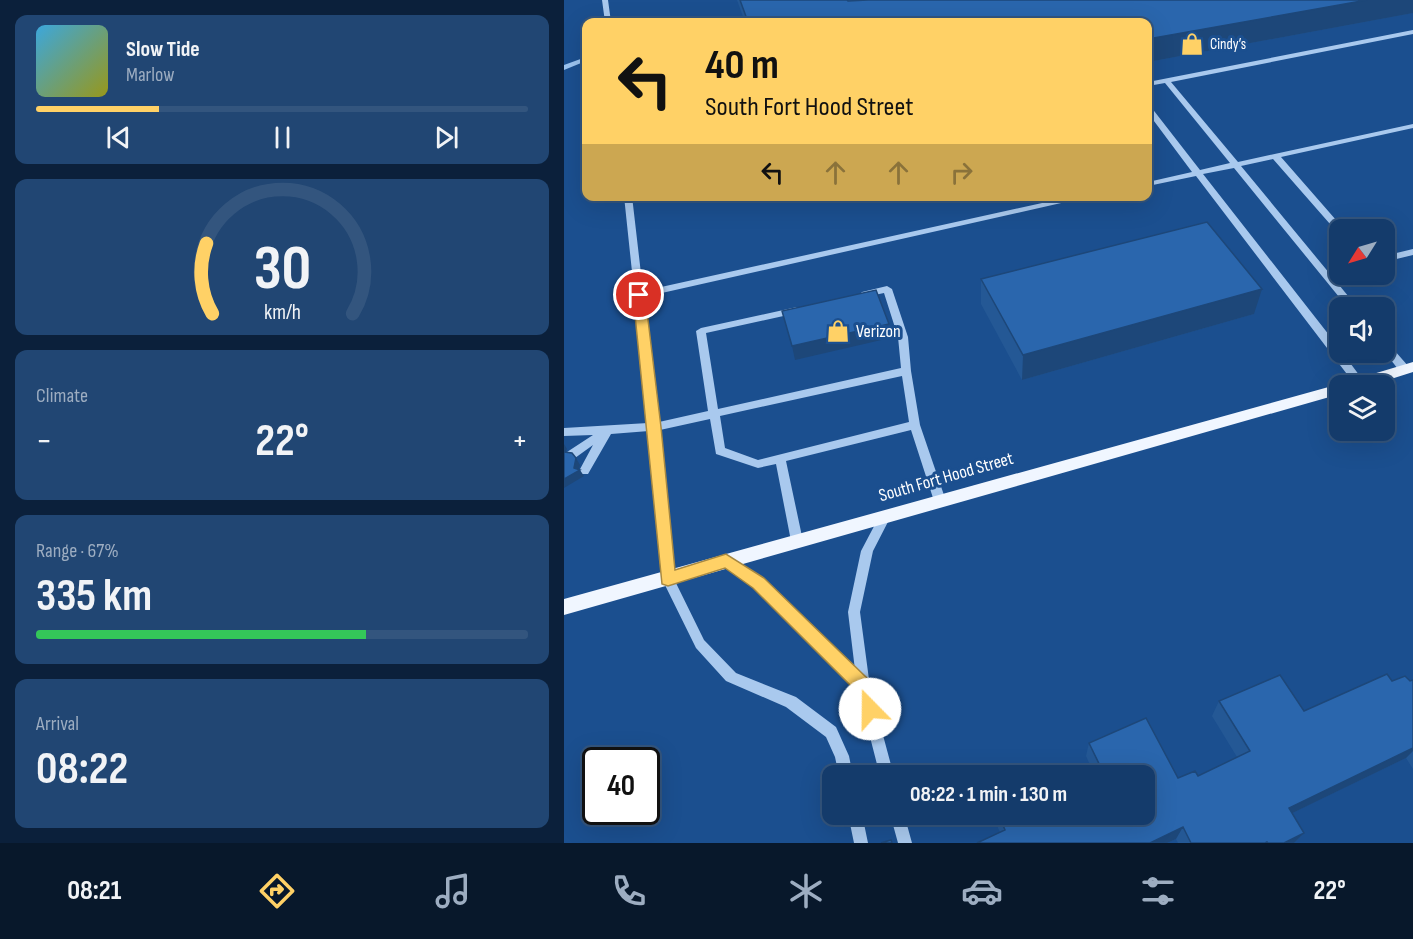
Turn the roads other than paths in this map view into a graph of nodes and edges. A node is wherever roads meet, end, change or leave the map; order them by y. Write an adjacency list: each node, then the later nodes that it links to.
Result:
1 (605, 0): 2 (street)
2 (607, 18)
3 (1413, 32): 4 (street)
4 (1166, 80): 5 (street); 9 (street)
5 (1152, 83)
6 (1152, 114): 10 (street)
7 (1413, 126): 8 (street)
8 (1275, 156): 9 (street); 14 (street)
9 (1236, 164): 10 (street); 19 (street)
10 (1197, 173): 11 (street); 24 (street)
11 (1152, 183)
12 (629, 201): 17 (street)
13 (1065, 201): 17 (street)
14 (1330, 219)
15 (1413, 252): 16 (street)
16 (1395, 256)
17 (639, 295): 29 (street)
18 (852, 297): 23 (street)
19 (1345, 297)
20 (806, 308): 27 (street)
21 (1395, 355): 22 (street)
22 (1409, 369): 25 (main road)
23 (906, 371): 27 (street); 28 (street)
24 (1347, 375)
25 (1387, 375)
26 (1329, 391): 35 (main road, South Fort Hood Street)
27 (714, 415): 29 (street); 33 (street)
28 (915, 424): 33 (street); 35 (street)
29 (654, 427): 30 (street); 39 (street)
30 (608, 430): 31 (street); 32 (street); 34 (street)
31 (564, 432)
32 (571, 454)
33 (780, 458): 37 (street)
34 (584, 471)
35 (940, 501): 36 (main road, South Fort Hood Street)
36 (885, 516): 37 (main road, South Fort Hood Street); 41 (street)
37 (797, 541): 38 (main road, South Fort Hood Street)
38 (726, 561): 39 (main road, South Fort Hood Street); 41 (street)
39 (668, 579): 40 (main road, South Fort Hood Street); 42 (street)
40 (564, 607)
41 (864, 687): 43 (street)
42 (844, 765)
43 (884, 765)
44 (857, 825): 46 (street)
45 (900, 825): 47 (street)
46 (861, 843)
47 (905, 843)

